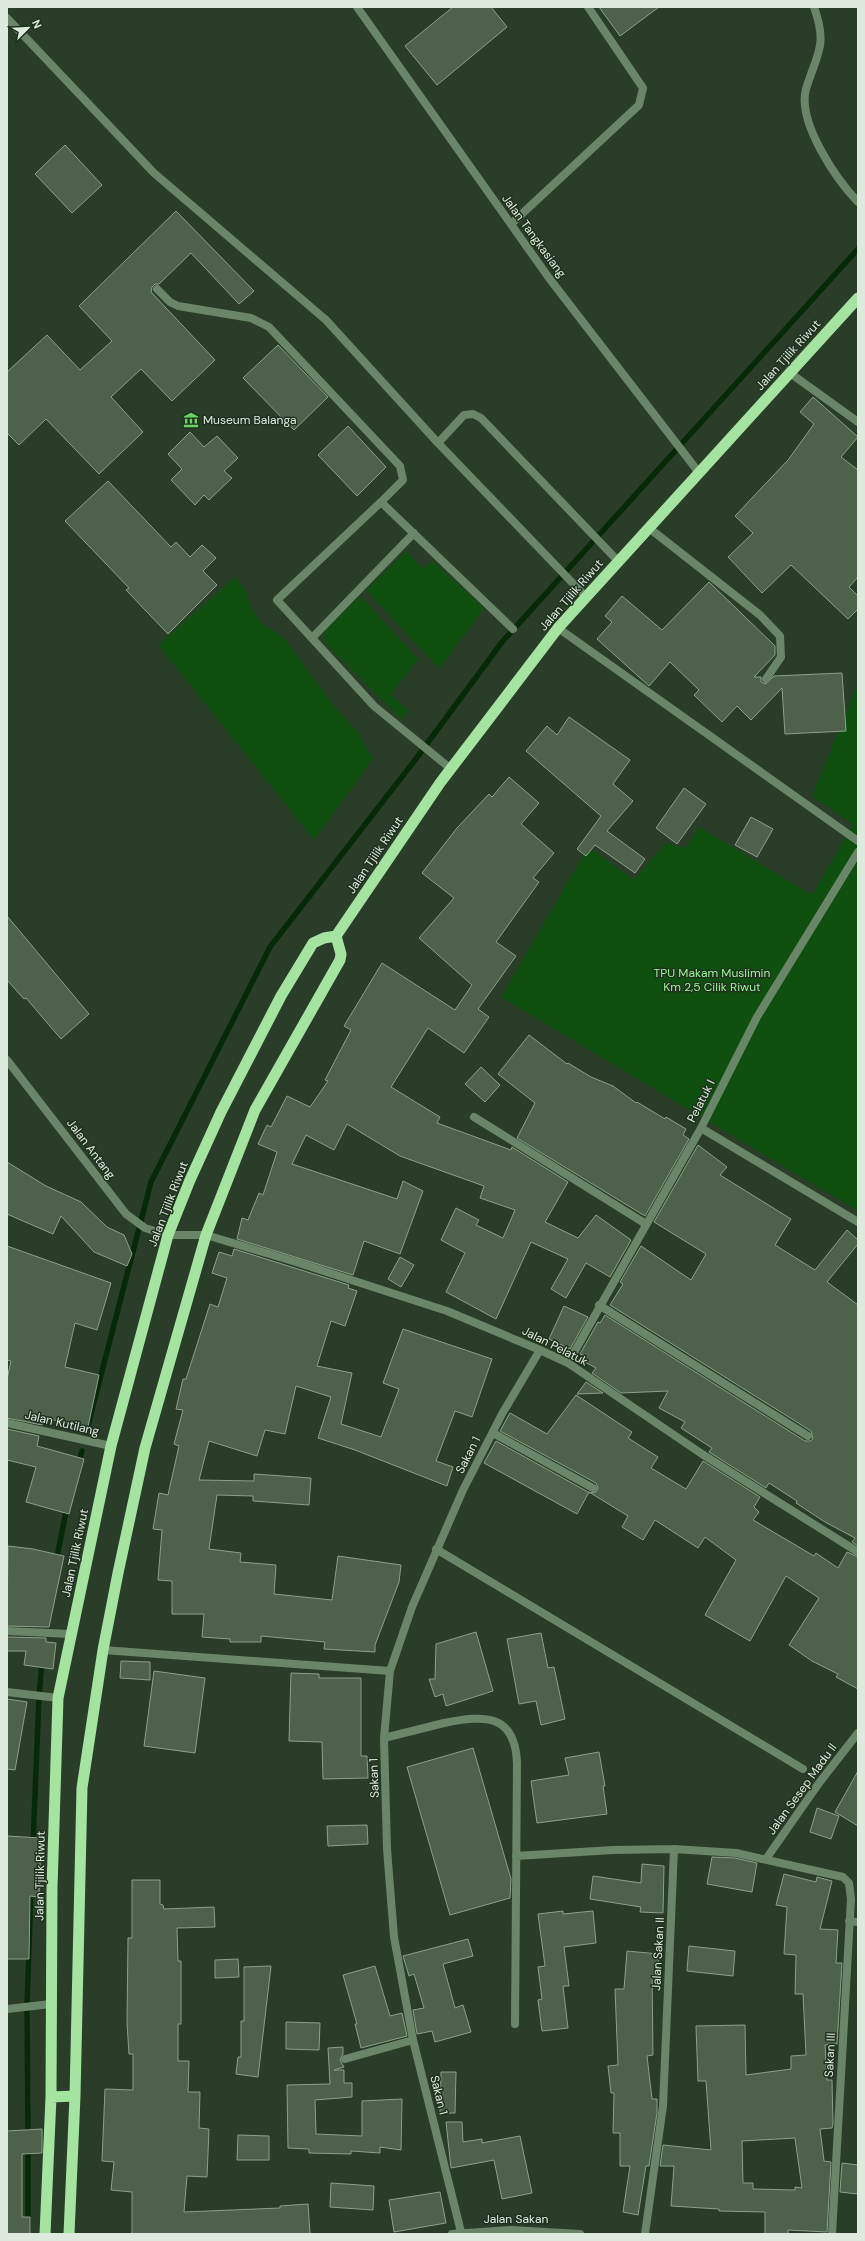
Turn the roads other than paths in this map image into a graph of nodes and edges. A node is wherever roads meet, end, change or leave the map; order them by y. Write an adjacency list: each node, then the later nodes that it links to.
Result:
1 (357, 7): 6 (street, Jalan Tangkasiang)
2 (588, 7): 6 (street)
3 (814, 7): 5 (street)
4 (7, 18): 11 (street)
5 (858, 202)
6 (510, 224): 12 (street, Jalan Tangkasiang)
7 (157, 289): 13 (street)
8 (858, 298): 9 (highway, Jalan Tjilik Riwut)
9 (790, 373): 10 (street); 12 (highway, Jalan Tjilik Riwut)
10 (858, 422)
11 (438, 443): 16 (street); 17 (street)
12 (700, 474): 14 (highway, Jalan Tjilik Riwut)
13 (381, 502): 15 (street); 20 (street)
14 (649, 528): 16 (highway, Jalan Tjilik Riwut); 21 (street)
15 (414, 533): 19 (street); 20 (street)
16 (618, 561): 17 (highway, Jalan Tjilik Riwut)
17 (586, 598): 18 (highway, Jalan Tjilik Riwut)
18 (558, 628): 22 (highway, Jalan Tjilik Riwut); 23 (street)
19 (513, 629)
20 (312, 638): 22 (street)
21 (766, 679)
22 (451, 769): 25 (highway, Jalan Tjilik Riwut)
23 (858, 841)
24 (858, 852): 28 (street, Pelatuk I)
25 (336, 936): 31 (highway, Jalan Tjilik Riwut); 32 (highway)
26 (7, 1060): 31 (street, Jalan Antang)
27 (474, 1117): 30 (street)
28 (701, 1128): 29 (street); 30 (street, Pelatuk I)
29 (858, 1222)
30 (646, 1224): 33 (street, Pelatuk I)
31 (168, 1234): 32 (street, Jalan Antang); 39 (highway, Jalan Tjilik Riwut)
32 (206, 1235): 34 (street, Jalan Pelatuk); 45 (highway)
33 (599, 1305): 35 (street, Pelatuk I); 38 (street)
34 (540, 1350): 35 (street, Jalan Pelatuk); 37 (street, Sakan 1)
35 (568, 1363): 42 (street, Jalan Pelatuk)
36 (7, 1423): 39 (street, Jalan Kutilang)
37 (493, 1433): 40 (street); 41 (street, Sakan 1)
38 (808, 1436)
39 (111, 1446): 44 (highway, Jalan Tjilik Riwut)
40 (593, 1488)
41 (436, 1549): 46 (street, Sakan 1); 51 (street)
42 (858, 1552)
43 (7, 1631): 44 (street)
44 (70, 1634): 48 (highway, Jalan Tjilik Riwut)
45 (103, 1650): 46 (street); 62 (highway)
46 (390, 1672): 50 (street, Sakan 1)
47 (7, 1692): 48 (street)
48 (58, 1698): 57 (highway, Jalan Tjilik Riwut)
49 (858, 1733): 54 (street, Jalan Sesep Madu II)
50 (384, 1738): 53 (street); 60 (street, Sakan 1)
51 (803, 1769)
52 (674, 1849): 53 (street); 54 (street); 69 (street, Jalan Sakan II)
53 (516, 1856): 59 (street)
54 (766, 1860): 55 (street, Sakan III)
55 (849, 1921): 56 (street); 70 (street, Sakan III)
56 (858, 1922)
57 (51, 2004): 58 (street); 63 (highway, Jalan Tjilik Riwut)
58 (7, 2009)
59 (515, 2024)
60 (413, 2040): 61 (street); 64 (street, Sakan 1)
61 (345, 2059)
62 (75, 2096): 63 (highway); 66 (highway)
63 (51, 2097): 65 (highway, Jalan Tjilik Riwut)
64 (461, 2232): 67 (street, Jalan Sakan); 68 (street, Jalan Sakan)
65 (45, 2234)
66 (69, 2234)
67 (452, 2234)
68 (580, 2234)
69 (645, 2234)
70 (832, 2234)

